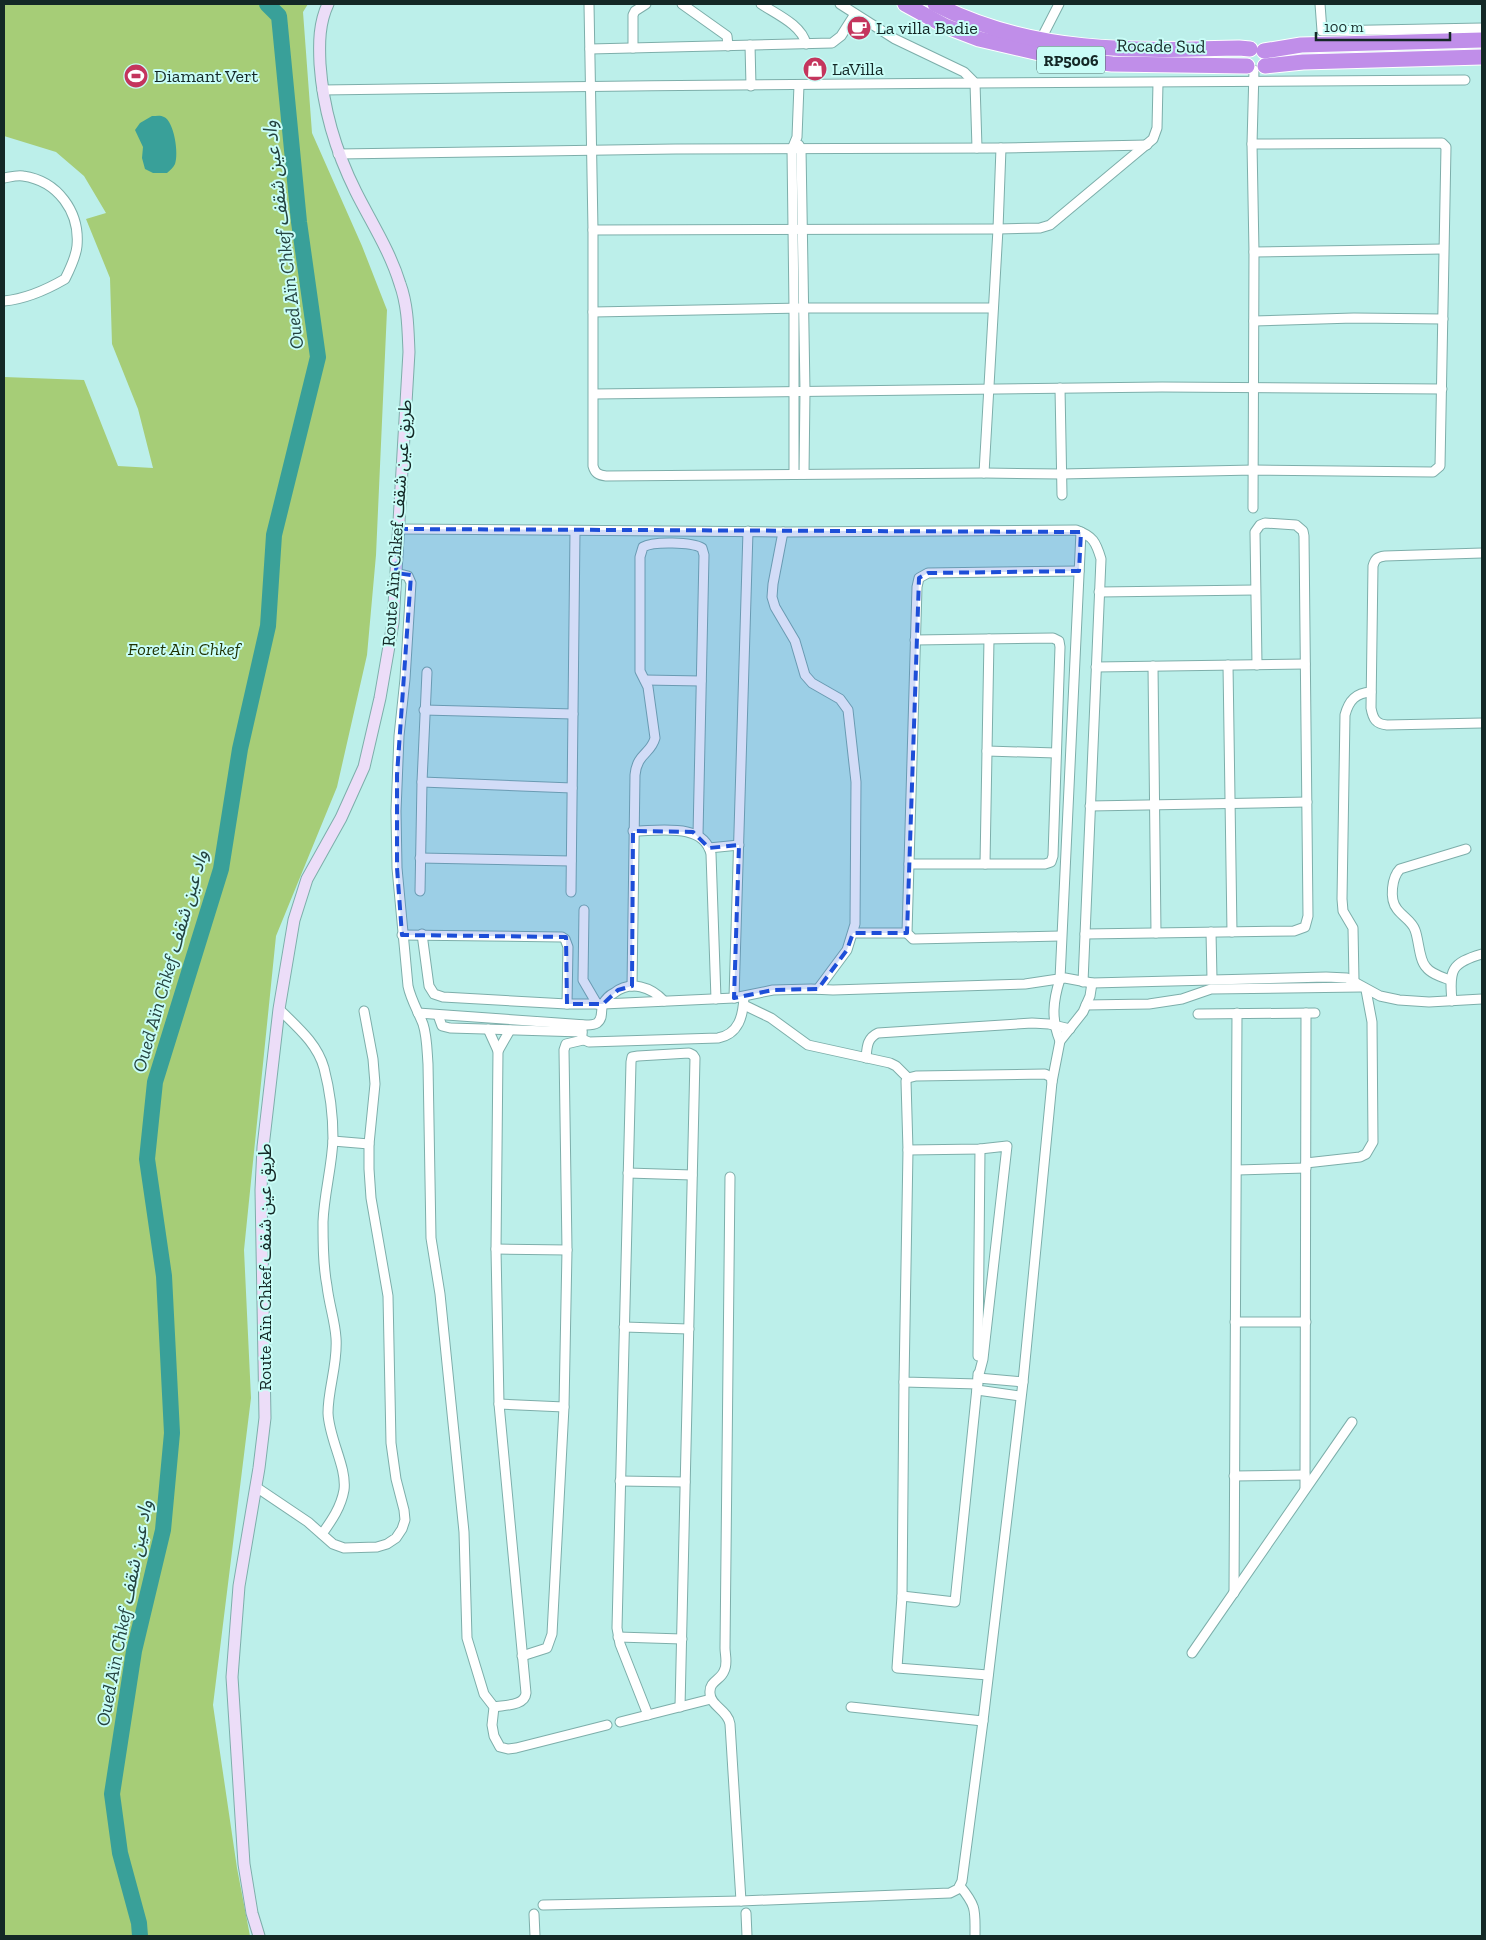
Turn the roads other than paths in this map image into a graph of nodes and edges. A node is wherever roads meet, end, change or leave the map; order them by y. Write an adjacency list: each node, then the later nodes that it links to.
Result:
1 (328, 4): 28 (street, Route Aïn Chkef طريق عين شقف)
2 (589, 4): 19 (street)
3 (646, 4): 18 (street)
4 (682, 4): 17 (street)
5 (761, 4): 15 (street)
6 (840, 4): 11 (street)
7 (905, 4): 21 (highway, Rocade Sud / RP5006)
8 (935, 4): 14 (highway, Rocade Sud / RP5006)
9 (1059, 4): 14 (street)
10 (1320, 4): 12 (street)
11 (855, 14): 15 (street); 23 (street)
12 (1482, 28)
13 (1482, 40): 21 (highway, Rocade Sud / RP5006)
14 (1040, 41): 21 (highway, Rocade Sud / RP5006)
15 (806, 44): 16 (street)
16 (750, 45): 17 (street); 26 (street)
17 (728, 46): 18 (street)
18 (633, 48): 19 (street)
19 (590, 49): 27 (street)
20 (1482, 57): 21 (highway, Rocade Sud / RP5006)
21 (1255, 64): 22 (street); 24 (street); 29 (street)
22 (1465, 80)
23 (975, 83): 24 (street); 25 (street); 31 (street)
24 (1158, 83): 30 (street)
25 (799, 85): 26 (street); 33 (street)
26 (750, 86): 27 (street)
27 (590, 87): 28 (street); 34 (street)
28 (322, 90): 35 (street, Route Aïn Chkef طريق عين شقف)
29 (1252, 144): 40 (street); 41 (street)
30 (1147, 145): 32 (street); 37 (street)
31 (977, 148): 32 (street); 33 (street)
32 (1000, 148): 37 (street)
33 (796, 149): 34 (street); 39 (street)
34 (592, 150): 35 (street); 38 (street)
35 (338, 154): 62 (street, Route Aïn Chkef طريق عين شقف)
36 (4, 178): 42 (street)
37 (998, 229): 39 (street); 44 (street)
38 (593, 230): 39 (street); 45 (street)
39 (798, 230): 43 (street)
40 (1443, 249): 41 (street); 46 (street)
41 (1254, 252): 47 (street)
42 (4, 301)
43 (799, 308): 44 (street); 45 (street); 52 (street); 53 (street)
44 (993, 308): 50 (street)
45 (593, 312): 54 (street)
46 (1442, 319): 47 (street); 51 (street)
47 (1254, 321): 49 (street)
48 (1060, 388): 49 (street); 50 (street); 59 (street)
49 (1253, 388): 51 (street); 55 (street)
50 (988, 389): 53 (street); 56 (street)
51 (1442, 389): 55 (street)
52 (795, 391): 53 (street); 54 (street); 57 (street)
53 (805, 391): 58 (street)
54 (594, 394): 57 (street)
55 (1254, 470): 59 (street); 61 (street)
56 (984, 473): 58 (street); 59 (street)
57 (794, 474): 58 (street)
58 (804, 474)
59 (1061, 474): 60 (street)
60 (1062, 495)
61 (1253, 508)
62 (398, 529): 64 (street); 71 (street, Route Aïn Chkef طريق عين شقف)
63 (674, 530): 64 (street); 65 (street); 68 (street)
64 (575, 531): 86 (street)
65 (748, 531): 66 (street); 98 (street)
66 (783, 532): 67 (street); 110 (street)
67 (1081, 532): 70 (street); 73 (street)
68 (674, 544): 82 (street); 83 (street)
69 (1482, 553): 84 (street)
70 (1079, 571): 75 (street); 116 (street)
71 (396, 572): 115 (street); 134 (street, Route Aïn Chkef طريق عين شقف)
72 (1255, 590): 73 (street); 76 (street); 78 (street)
73 (1100, 592): 80 (street)
74 (989, 639): 75 (street); 88 (street); 89 (street)
75 (915, 640): 103 (street)
76 (1305, 664): 78 (street); 92 (street)
77 (1228, 665): 78 (street); 79 (street); 93 (street)
78 (1257, 665)
79 (1153, 666): 80 (street); 94 (street)
80 (1096, 667): 95 (street)
81 (427, 672): 85 (street)
82 (645, 680): 83 (street); 96 (street)
83 (701, 681): 97 (street)
84 (1371, 692): 87 (street); 121 (street)
85 (424, 710): 86 (street); 90 (street)
86 (573, 714): 91 (street)
87 (1482, 723)
88 (987, 751): 89 (street); 104 (street)
89 (1056, 753): 104 (street)
90 (422, 782): 91 (street); 101 (street)
91 (572, 788): 102 (street)
92 (1307, 802): 93 (street); 109 (street)
93 (1230, 803): 94 (street); 109 (street)
94 (1155, 805): 95 (street); 111 (street)
95 (1090, 806): 114 (street)
96 (634, 831): 97 (street); 123 (street)
97 (698, 834): 99 (street)
98 (739, 844): 99 (street); 127 (street)
99 (709, 848): 126 (street)
100 (1466, 850): 120 (street)
101 (420, 858): 102 (street); 105 (street)
102 (571, 860): 106 (street)
103 (909, 864): 104 (street); 113 (street)
104 (985, 864)
105 (420, 890)
106 (571, 892)
107 (584, 910): 132 (street)
108 (1211, 932): 109 (street); 111 (street); 119 (street)
109 (1232, 932)
110 (853, 933): 113 (street); 125 (street)
111 (1156, 933): 114 (street)
112 (422, 934): 115 (street); 131 (street); 131 (street)
113 (907, 934): 116 (street)
114 (1085, 934): 122 (street)
115 (402, 935): 136 (street)
116 (1061, 936): 118 (street)
117 (1482, 954): 120 (street)
118 (1060, 979): 122 (street); 125 (street); 140 (street)
119 (1212, 979): 121 (street); 122 (street)
120 (1450, 980): 130 (street)
121 (1354, 982): 124 (street)
122 (1088, 983): 133 (street)
123 (632, 986): 129 (street); 132 (street)
124 (1364, 988): 130 (street); 133 (street); 156 (street)
125 (818, 989): 127 (street)
126 (716, 999): 127 (street); 129 (street)
127 (740, 1000): 145 (street); 149 (street)
128 (1482, 1000): 130 (street)
129 (664, 1001): 132 (street)
130 (1452, 1001)
131 (567, 1004): 132 (street)
132 (600, 1004): 144 (street)
133 (1086, 1005): 142 (street)
134 (279, 1009): 152 (street); 178 (street, Route Aïn Chkef طريق عين شقف)
135 (364, 1011): 153 (street)
136 (418, 1013): 139 (street); 189 (street)
137 (1198, 1014): 138 (street)
138 (1237, 1014): 156 (street); 157 (street)
139 (438, 1015): 141 (street); 144 (street)
140 (1054, 1025): 142 (street); 146 (street); 149 (street)
141 (488, 1029): 143 (street); 147 (street)
142 (1070, 1029): 146 (street)
143 (510, 1030): 144 (street); 147 (street)
144 (583, 1033): 145 (street); 162 (street)
145 (661, 1040): 148 (street)
146 (1060, 1041): 151 (street)
147 (498, 1051): 161 (street)
148 (662, 1055): 158 (street); 159 (street)
149 (866, 1058): 150 (street)
150 (908, 1078): 151 (street); 155 (street)
151 (1052, 1082): 168 (street)
152 (333, 1141): 153 (street); 180 (street)
153 (369, 1144): 180 (street)
154 (980, 1149): 155 (street); 169 (street); 169 (street)
155 (908, 1150): 167 (street)
156 (1306, 1165): 157 (street); 164 (street)
157 (1237, 1170): 163 (street)
158 (628, 1174): 159 (street); 165 (street)
159 (692, 1175): 166 (street)
160 (730, 1177): 188 (street)
161 (496, 1249): 162 (street); 171 (street)
162 (567, 1250): 172 (street)
163 (1235, 1322): 164 (street); 174 (street)
164 (1306, 1322): 175 (street)
165 (624, 1327): 166 (street); 176 (street)
166 (689, 1328): 177 (street)
167 (904, 1382): 169 (street); 182 (street)
168 (1023, 1382): 169 (street); 170 (street)
169 (978, 1384): 170 (street); 182 (street)
170 (1020, 1396): 187 (street)
171 (499, 1404): 172 (street); 186 (street)
172 (564, 1407): 186 (street)
173 (1352, 1422): 179 (street)
174 (1234, 1476): 175 (street); 181 (street)
175 (1305, 1476): 179 (street)
176 (620, 1481): 177 (street); 183 (street)
177 (685, 1482): 184 (street)
178 (256, 1487): 180 (street); 201 (street, Route Aïn Chkef طريق عين شقف)
179 (1305, 1489): 181 (street)
180 (322, 1534)
181 (1234, 1593): 185 (street)
182 (902, 1596): 187 (street)
183 (618, 1637): 184 (street); 192 (street)
184 (682, 1639): 190 (street)
185 (1192, 1653)
186 (522, 1656): 189 (street)
187 (988, 1675): 193 (street)
188 (711, 1699): 190 (street); 197 (street)
189 (494, 1707): 195 (street)
190 (680, 1707): 192 (street)
191 (851, 1707): 193 (street)
192 (648, 1715): 194 (street)
193 (983, 1721): 196 (street)
194 (620, 1722)
195 (607, 1725)
196 (960, 1886): 197 (street); 204 (street)
197 (741, 1901): 198 (street)
198 (543, 1905)
199 (746, 1913): 203 (street)
200 (534, 1914): 202 (street)
201 (259, 1936)
202 (535, 1936)
203 (747, 1936)
204 (975, 1936)

